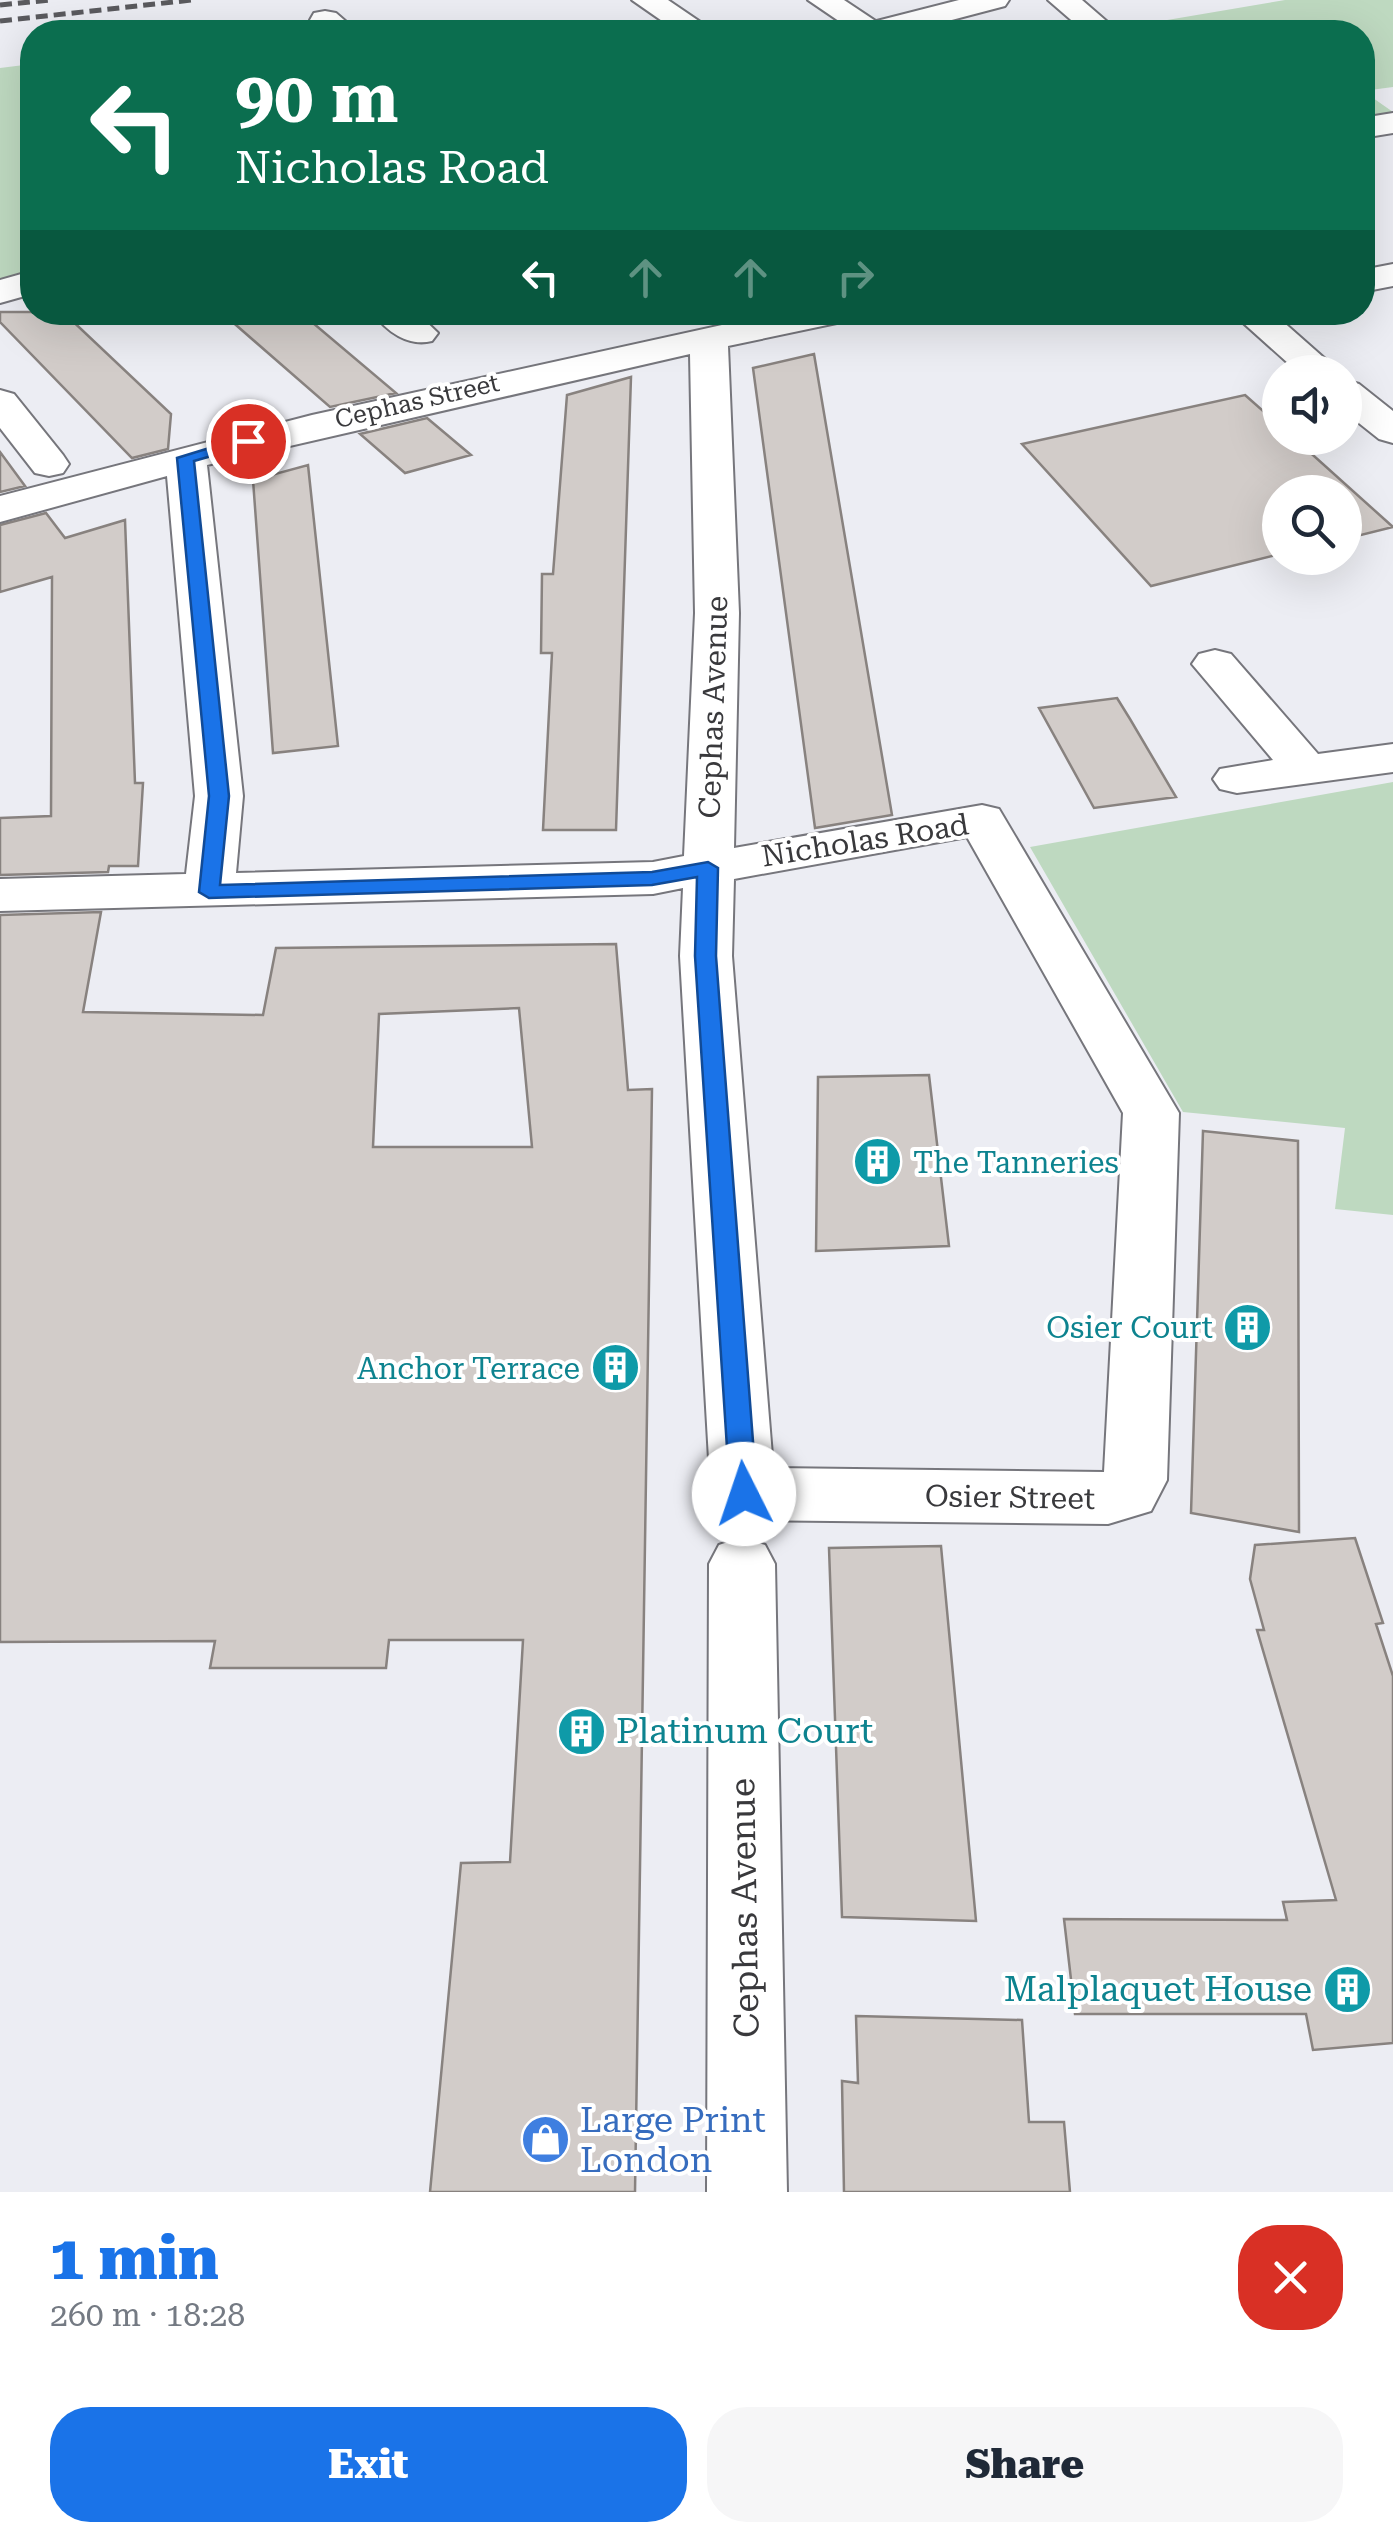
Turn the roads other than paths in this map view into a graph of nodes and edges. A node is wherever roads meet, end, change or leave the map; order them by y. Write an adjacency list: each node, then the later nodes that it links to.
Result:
1 (648, 0): 5 (street)
2 (824, 0): 6 (street)
3 (994, 0): 7 (street)
4 (1063, 0): 8 (street)
5 (680, 20)
6 (855, 20)
7 (919, 20)
8 (1088, 20)
9 (774, 325): 11 (street, Cephas Street)
10 (1264, 325): 12 (street)
11 (710, 338): 16 (street, Cephas Street); 24 (street, Cephas Avenue)
12 (1300, 355)
13 (0, 402): 17 (street)
14 (1362, 406): 15 (street)
15 (1393, 432)
16 (186, 458): 18 (street, Cephas Street); 25 (street)
17 (49, 464)
18 (0, 509)
19 (1215, 664): 21 (street)
20 (1393, 758): 21 (street)
21 (1306, 769): 22 (street)
22 (1237, 780)
23 (998, 847): 24 (street, Nicholas Road); 27 (street, Osier Street)
24 (708, 868): 25 (street, Nicholas Road); 27 (street, Cephas Avenue)
25 (209, 892): 26 (street, Nicholas Road)
26 (0, 895)
27 (744, 1494)
28 (742, 1564): 29 (street, Cephas Avenue)
29 (747, 2192)

